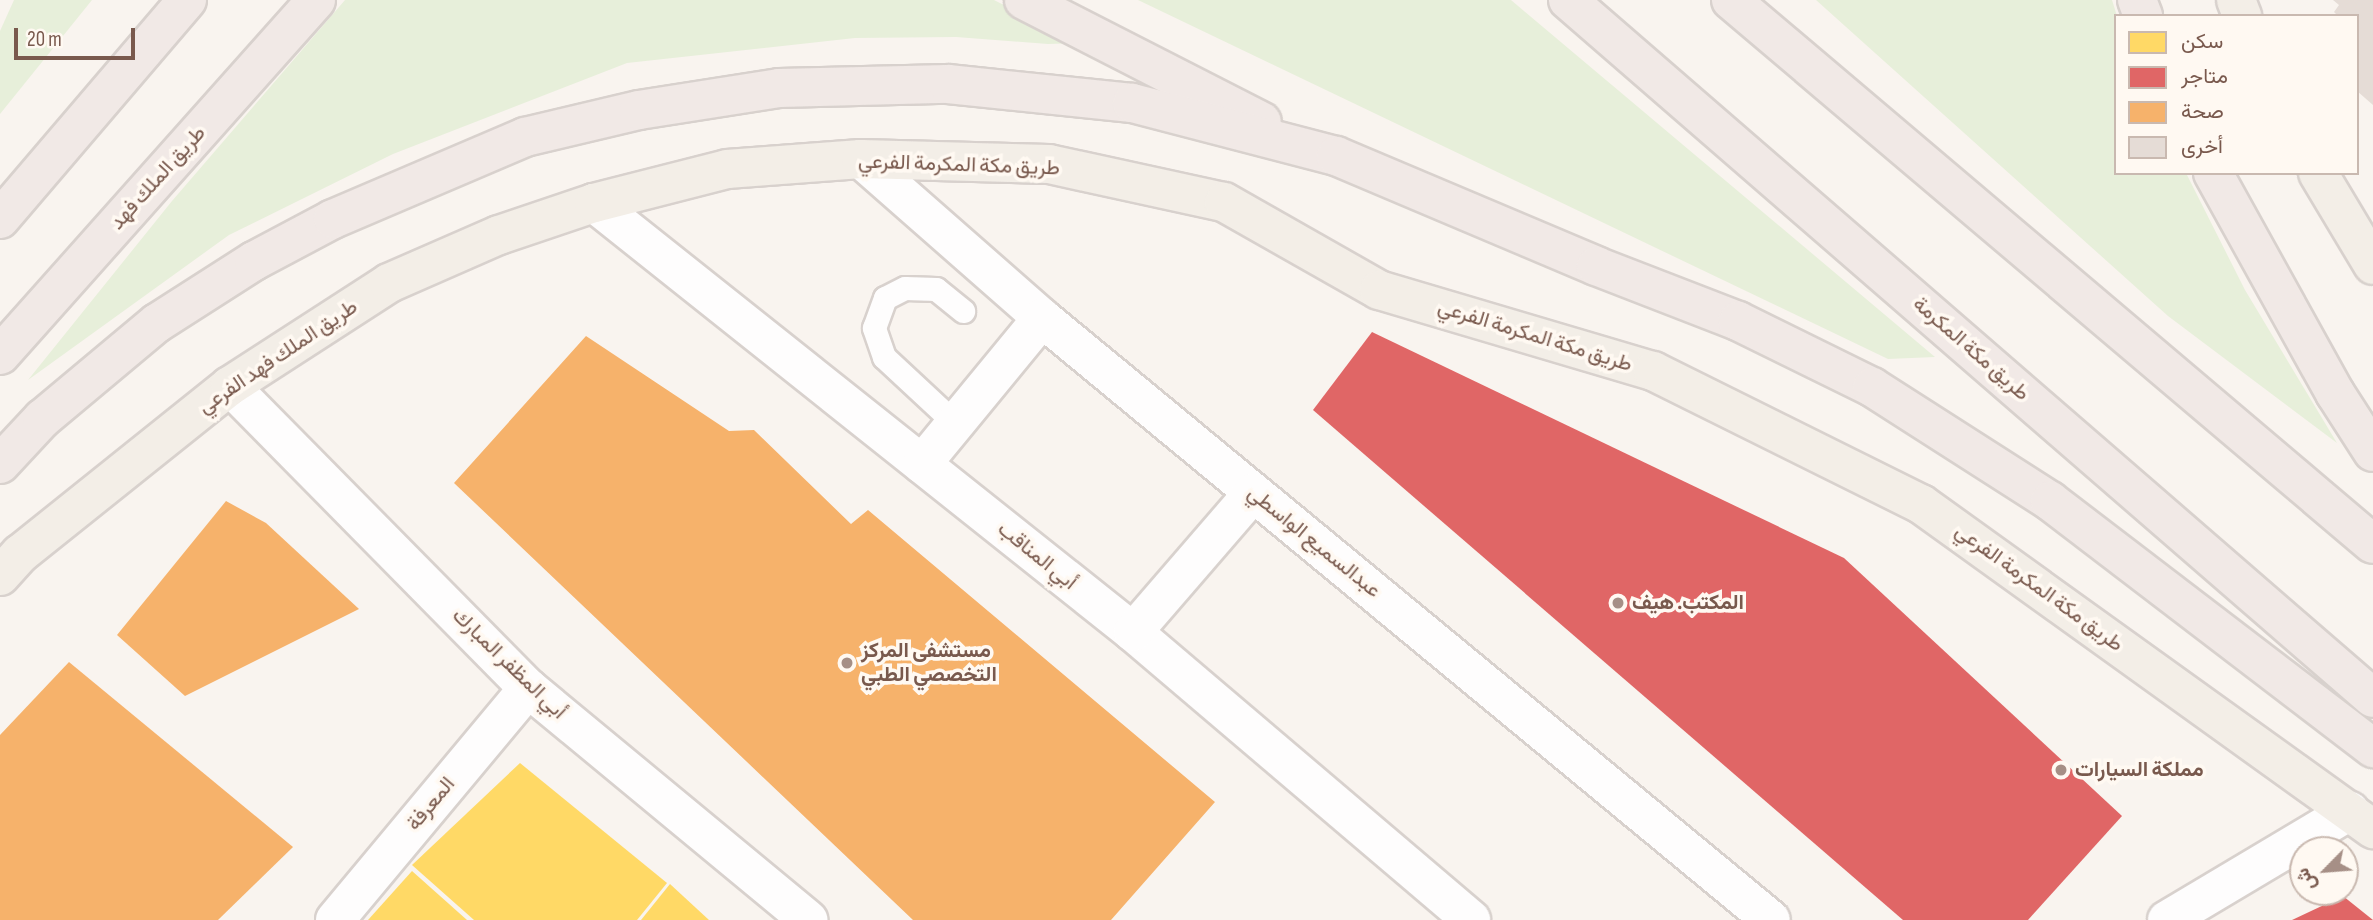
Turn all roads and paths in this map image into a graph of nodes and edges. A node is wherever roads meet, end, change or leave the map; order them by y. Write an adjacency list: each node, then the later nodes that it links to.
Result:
1 (187, 0): 11 (highway)
2 (316, 0): 15 (highway, طريق الملك فهد)
3 (1024, 0): 6 (highway)
4 (1568, 0): 26 (highway, طريق مكة المكرمة)
5 (1731, 0): 22 (highway)
6 (1336, 156): 19 (highway); 27 (highway)
7 (861, 159): 10 (main road, طريق مكة المكرمة الفرعي); 14 (street, عبدالسميع الواسطي); 28 (main road, طريق مكة المكرمة الفرعي)
8 (2214, 175): 18 (highway)
9 (2319, 175): 12 (main road)
10 (594, 203): 16 (main road, طريق الملك فهد الفرعي); 20 (street, أبي المناقب)
11 (0, 219)
12 (2373, 265)
13 (962, 311): 17 (lane)
14 (1042, 318): 17 (street); 21 (street, عبدالسميع الواسطي)
15 (0, 355)
16 (230, 386): 23 (main road, طريق الملك فهد الفرعي); 25 (street, أبي المظفر المبارك)
17 (956, 424): 20 (street)
18 (2373, 452)
19 (0, 464)
20 (922, 464): 24 (street, أبي المناقب)
21 (1253, 493): 24 (street); 29 (street, عبدالسميع الواسطي)
22 (2373, 544)
23 (0, 576)
24 (1133, 632): 32 (street, أبي المناقب)
25 (528, 688): 30 (street, المعرفة); 31 (street, أبي المظفر المبارك)
26 (2373, 698)
27 (2373, 748)
28 (2361, 820): 33 (street)
29 (1751, 914)
30 (335, 920)
31 (808, 920)
32 (1471, 920)
33 (2167, 920)

